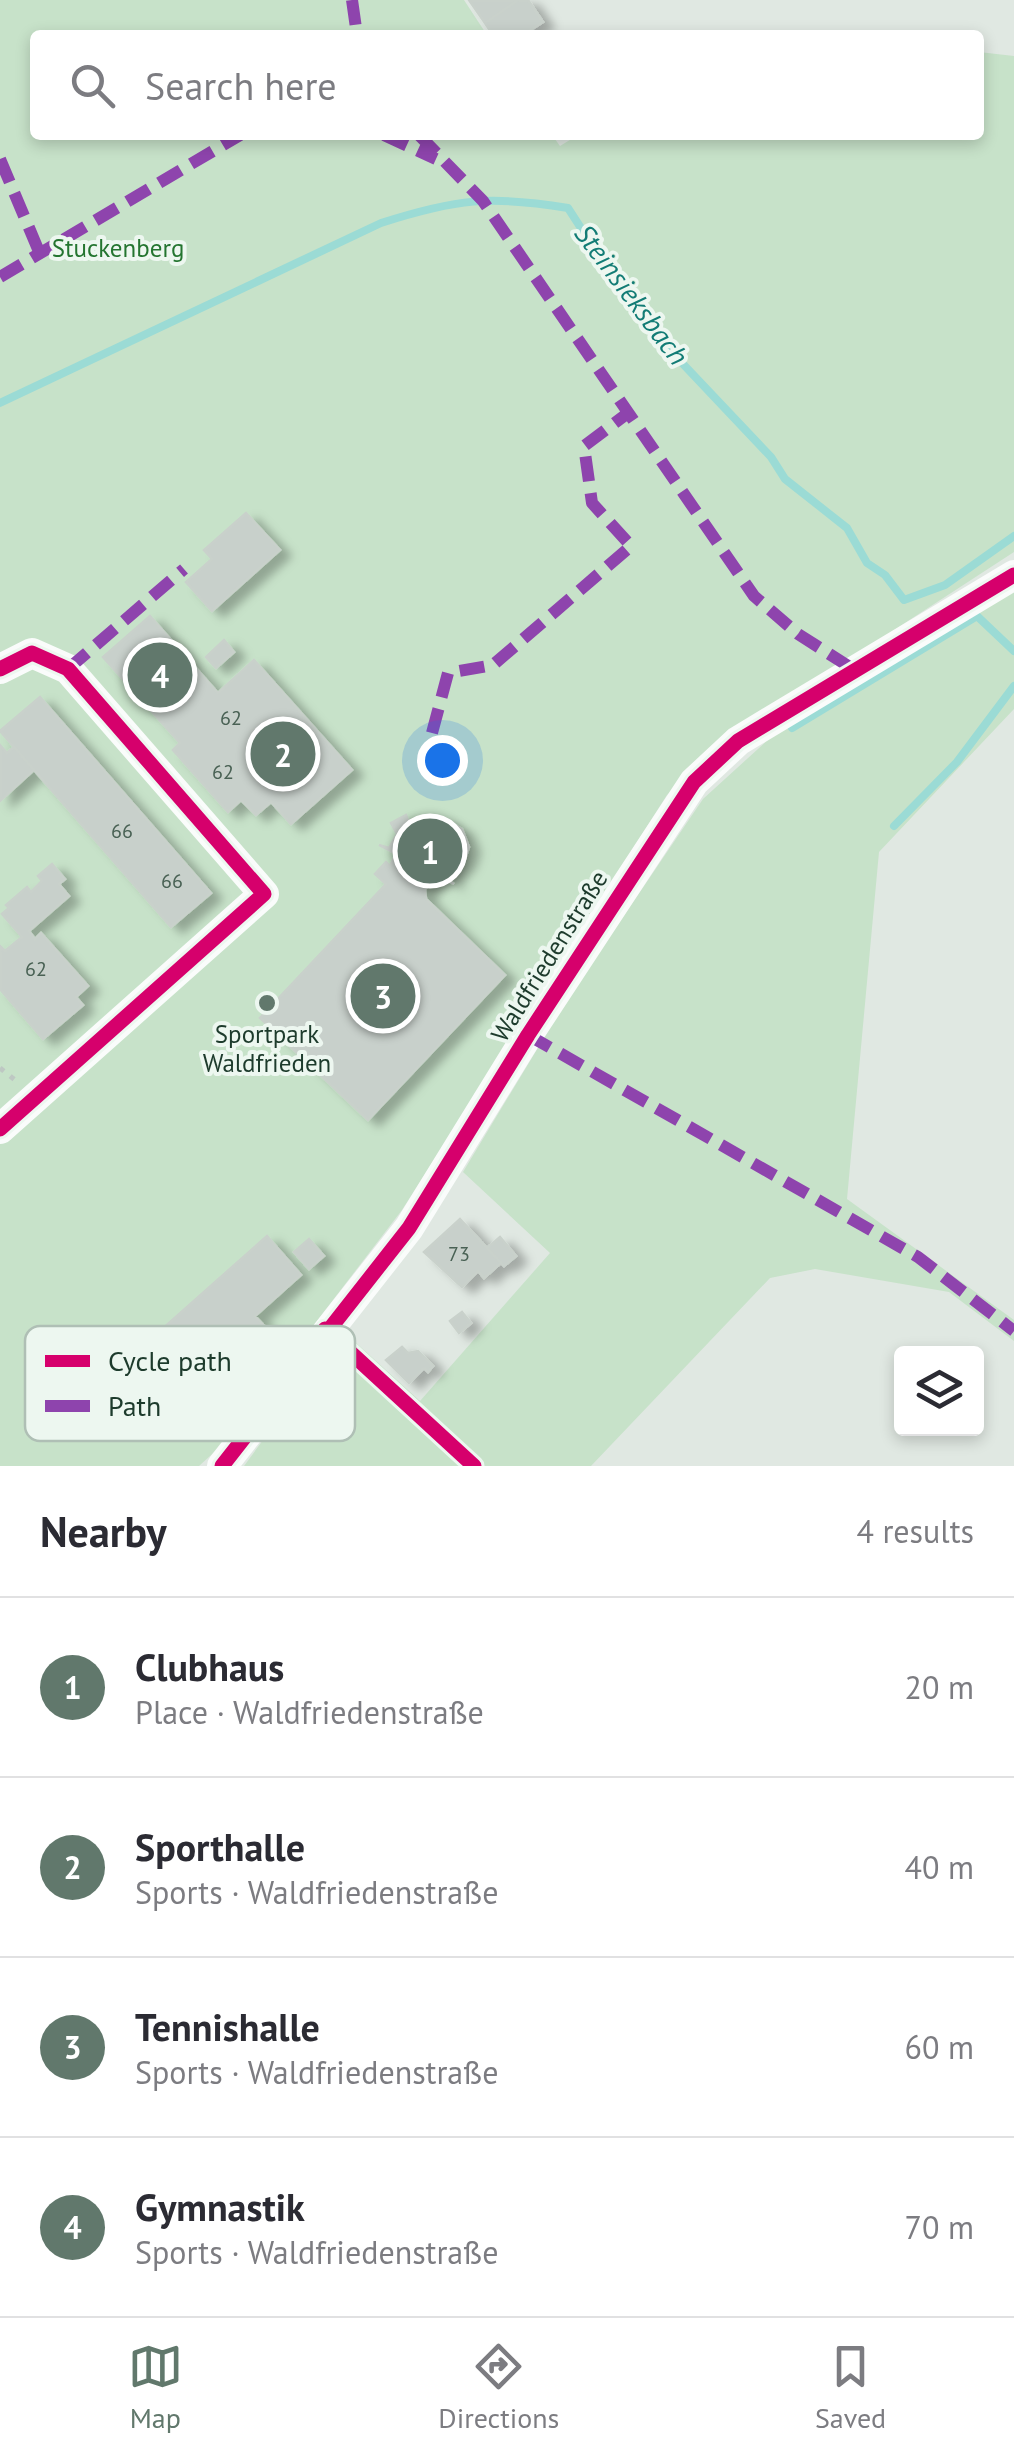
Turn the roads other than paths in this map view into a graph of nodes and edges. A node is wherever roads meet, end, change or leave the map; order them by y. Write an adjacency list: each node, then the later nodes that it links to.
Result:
1 (1014, 575): 4 (street, Waldfriedenstraße)
2 (0, 669): 3 (street)
3 (0, 1129)
4 (333, 1326)
5 (242, 1441): 6 (street, Waldfriedenstraße)
6 (222, 1466)

